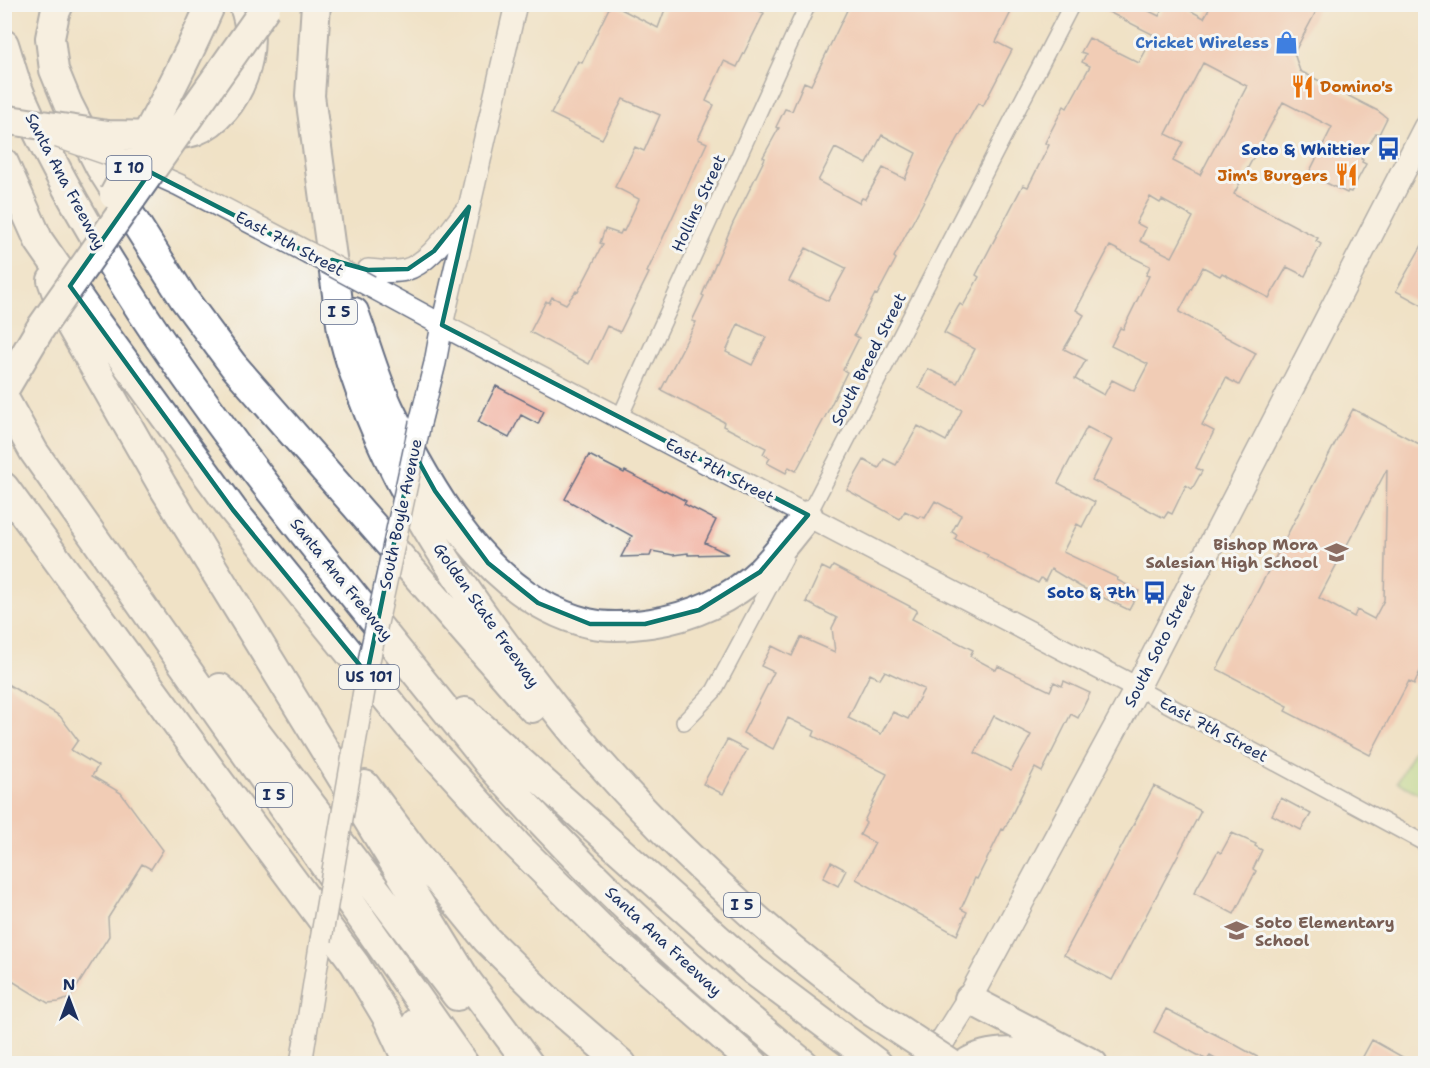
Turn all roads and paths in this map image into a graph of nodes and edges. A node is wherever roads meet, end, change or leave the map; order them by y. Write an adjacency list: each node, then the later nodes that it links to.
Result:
1 (59, 4): 29 (highway)
2 (211, 4): 18 (highway, I 10, bridge)
3 (243, 4): 10 (highway, bridge)
4 (269, 4): 18 (highway, bridge)
5 (316, 4): 15 (highway, Golden State Freeway / I 5)
6 (516, 4): 13 (main road, South Boyle Avenue)
7 (808, 4): 21 (street, Hollins Street)
8 (1072, 4): 23 (street, South Breed Street)
9 (4, 45): 25 (highway, Santa Ana Freeway / US 101)
10 (7, 120): 15 (main road, East 7th Street, bridge)
11 (1425, 127): 26 (main road, South Soto Street)
12 (4, 163): 14 (highway, Santa Ana Freeway / US 101)
13 (469, 207): 16 (main road); 17 (main road, South Boyle Avenue)
14 (39, 241): 28 (highway); 41 (highway, Santa Ana Freeway / US 101)
15 (320, 256): 16 (main road, East 7th Street, bridge); 23 (highway); 29 (highway, Golden State Freeway / I 5)
16 (369, 278): 17 (main road, East 7th Street)
17 (442, 325): 21 (main road, East 7th Street); 34 (main road, South Boyle Avenue, bridge)
18 (40, 329): 19 (highway, I 10)
19 (4, 390)
20 (4, 398): 24 (highway, I 5)
21 (620, 417): 23 (main road, East 7th Street)
22 (4, 487): 35 (highway)
23 (808, 515): 26 (main road, East 7th Street); 27 (street, South Breed Street)
24 (164, 636): 31 (highway, I 5); 38 (highway)
25 (406, 658): 33 (highway); 42 (highway, Santa Ana Freeway / US 101)
26 (1137, 688): 30 (street, East 7th Street); 32 (main road, South Soto Street)
27 (684, 722)
28 (319, 739): 39 (highway); 40 (highway)
29 (622, 787): 44 (highway, Golden State Freeway / I 5, bridge)
30 (1425, 844)
31 (387, 952): 36 (highway); 37 (highway, I 5)
32 (969, 999): 43 (main road, South Soto Street); 44 (main road, South Soto Street); 47 (highway)
33 (874, 1061)
34 (301, 1064)
35 (409, 1064)
36 (439, 1064)
37 (464, 1064)
38 (510, 1064)
39 (529, 1064)
40 (622, 1064)
41 (754, 1064)
42 (804, 1064)
43 (928, 1064)
44 (950, 1064)
45 (965, 1064): 46 (highway)
46 (1060, 1064)
47 (1093, 1064)

